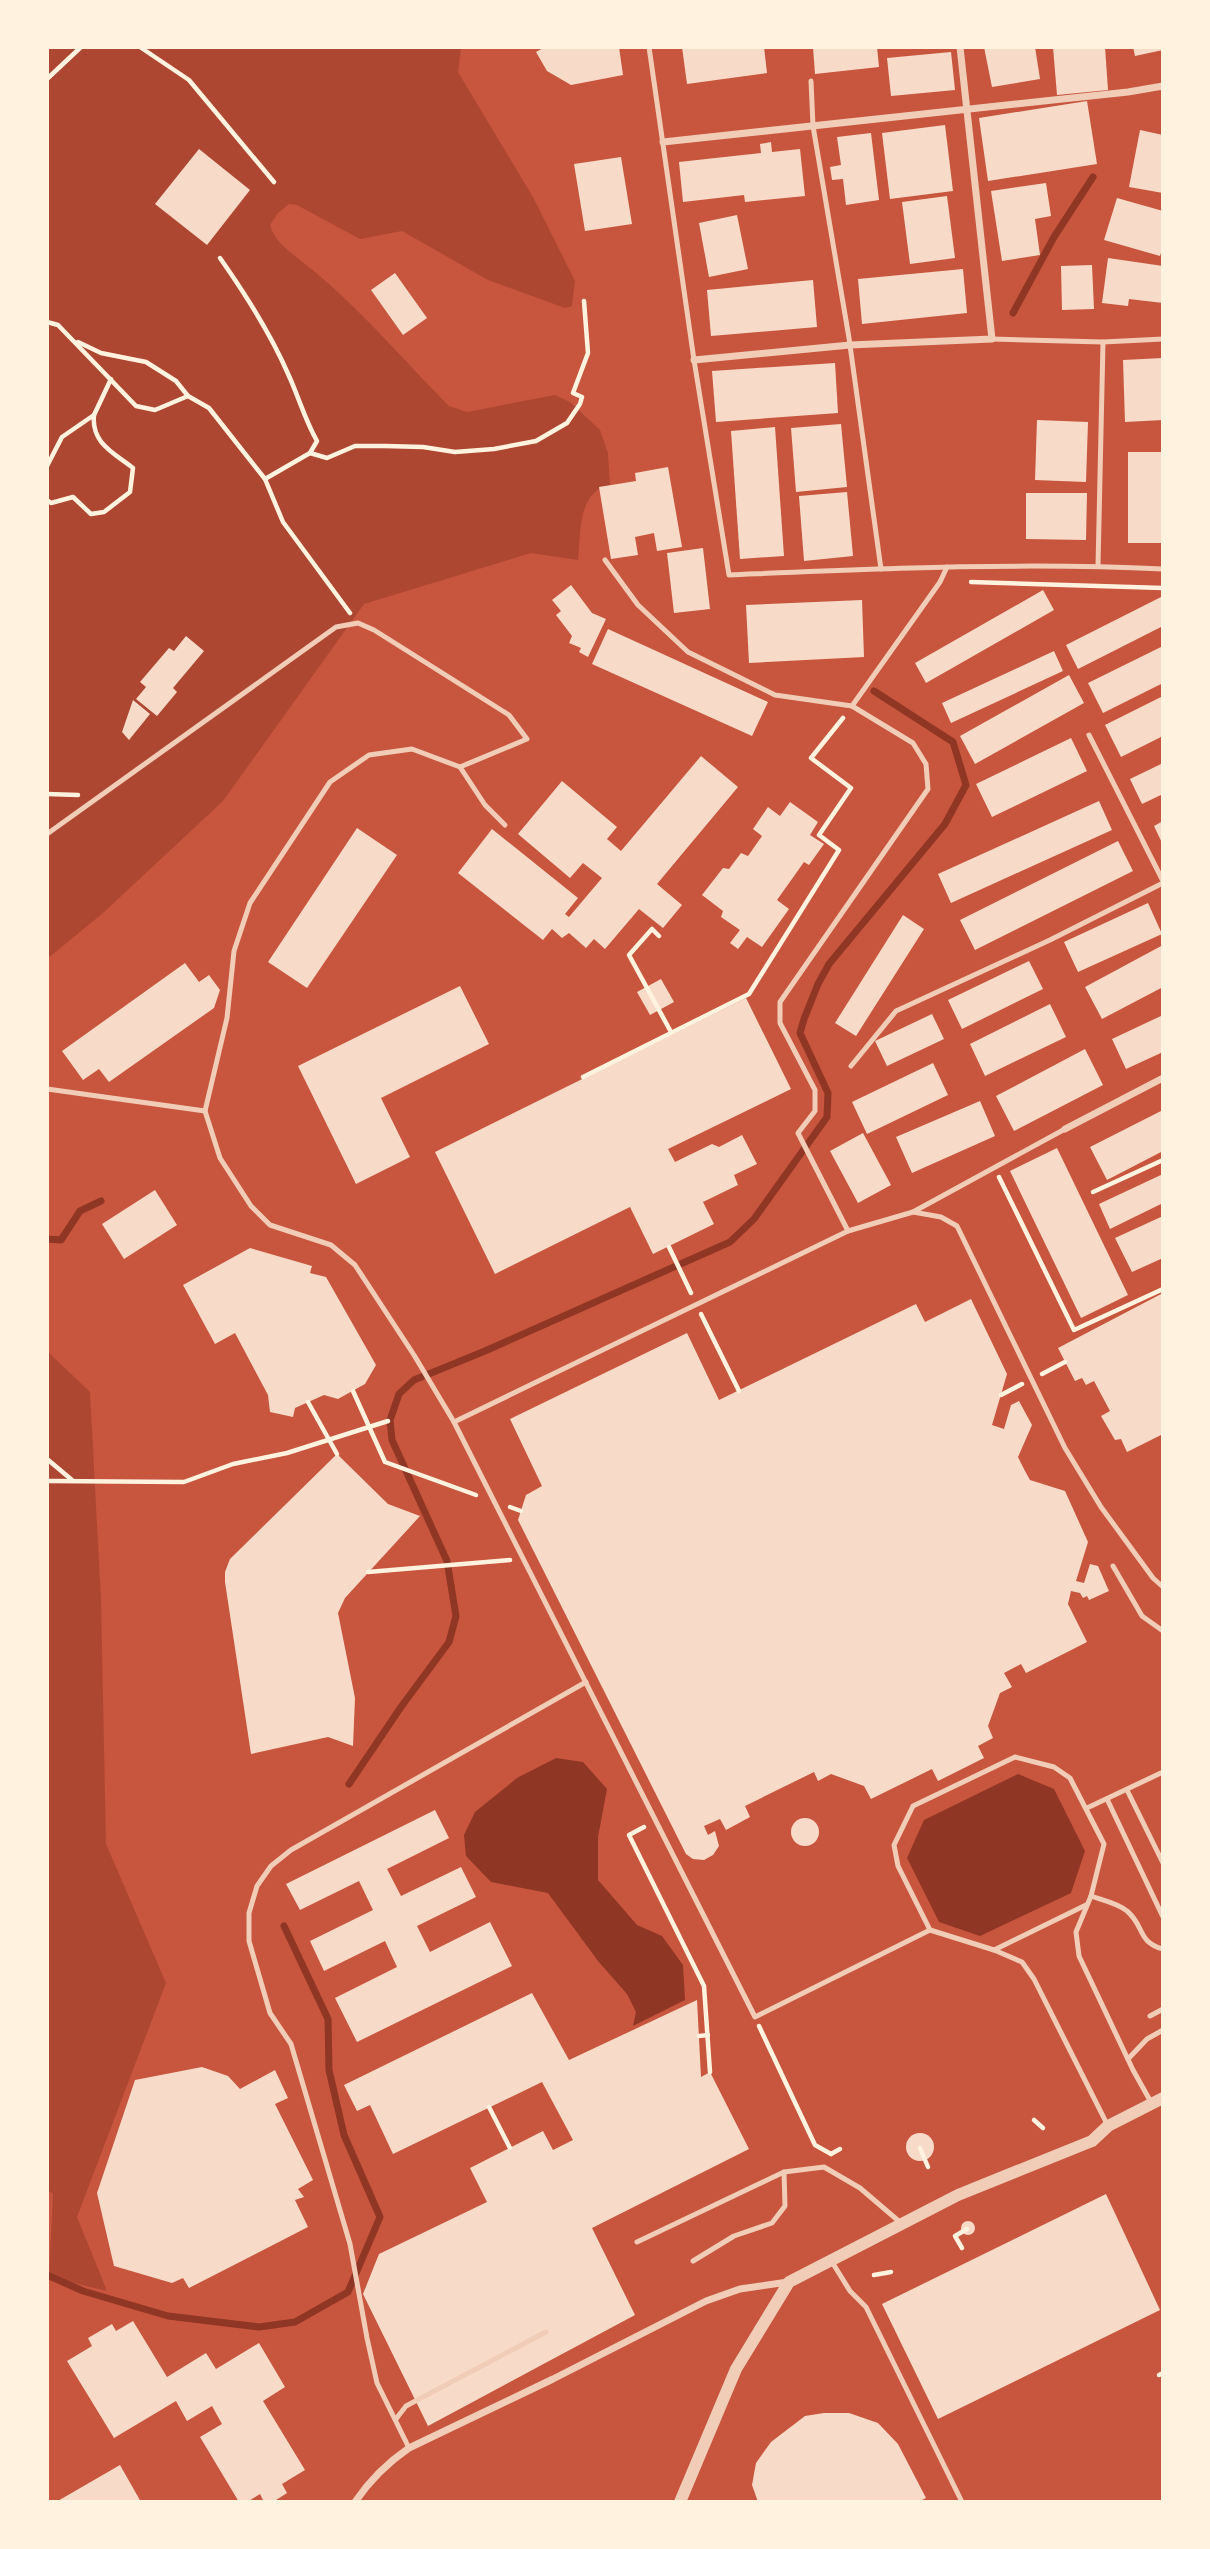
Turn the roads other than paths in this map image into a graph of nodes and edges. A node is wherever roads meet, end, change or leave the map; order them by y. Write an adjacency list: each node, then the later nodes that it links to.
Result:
1 (649, 47): 7 (lane)
2 (960, 47): 5 (street)
3 (811, 81): 6 (lane)
4 (1163, 86): 5 (street)
5 (966, 108): 6 (street); 8 (street)
6 (813, 126): 7 (street); 11 (lane)
7 (663, 142): 12 (lane)
8 (992, 339): 10 (lane); 11 (street)
9 (1163, 339): 10 (lane)
10 (1103, 342): 14 (lane)
11 (850, 345): 12 (street); 16 (lane)
12 (694, 360): 16 (lane)
13 (605, 560): 18 (lane)
14 (1098, 566): 15 (lane); 17 (lane)
15 (947, 567): 16 (lane); 18 (lane)
16 (881, 569)
17 (1163, 569)
18 (852, 706): 30 (lane)
19 (1089, 735): 23 (lane)
20 (460, 767): 21 (lane); 22 (lane); 27 (lane)
21 (505, 825)
22 (47, 834)
23 (1163, 882): 24 (lane)
24 (851, 1066)
25 (1163, 1078): 28 (street)
26 (47, 1089): 27 (lane)
27 (205, 1111): 31 (lane)
28 (1065, 1129): 29 (lane)
29 (913, 1212): 30 (lane); 33 (lane)
30 (848, 1231): 31 (lane)
31 (454, 1422): 35 (lane)
32 (1113, 1566): 34 (lane)
33 (1163, 1587)
34 (1163, 1631)
35 (586, 1682): 44 (lane); 60 (lane)
36 (1163, 1772): 37 (lane)
37 (1126, 1790): 38 (lane); 40 (lane)
38 (1107, 1798): 39 (lane); 43 (lane)
39 (1087, 1808): 41 (lane); 44 (lane)
40 (1163, 1863)
41 (1091, 1896): 42 (lane); 45 (lane)
42 (1087, 1905): 46 (lane); 50 (lane)
43 (1163, 1917)
44 (930, 1930): 46 (lane)
45 (1163, 1949)
46 (994, 1950): 52 (lane)
47 (1163, 2009): 48 (lane)
48 (1150, 2016)
49 (1163, 2030): 50 (lane)
50 (1128, 2059): 51 (lane)
51 (1157, 2101): 52 (street)
52 (1108, 2126): 54 (street)
53 (784, 2172): 54 (lane); 55 (lane); 56 (lane)
54 (901, 2223): 57 (street)
55 (637, 2242)
56 (693, 2261)
57 (832, 2262): 58 (street); 64 (lane)
58 (789, 2282): 61 (street); 63 (street)
59 (546, 2332): 60 (lane)
60 (396, 2419): 61 (lane)
61 (409, 2448): 62 (street)
62 (355, 2502)
63 (680, 2502)
64 (962, 2502)

